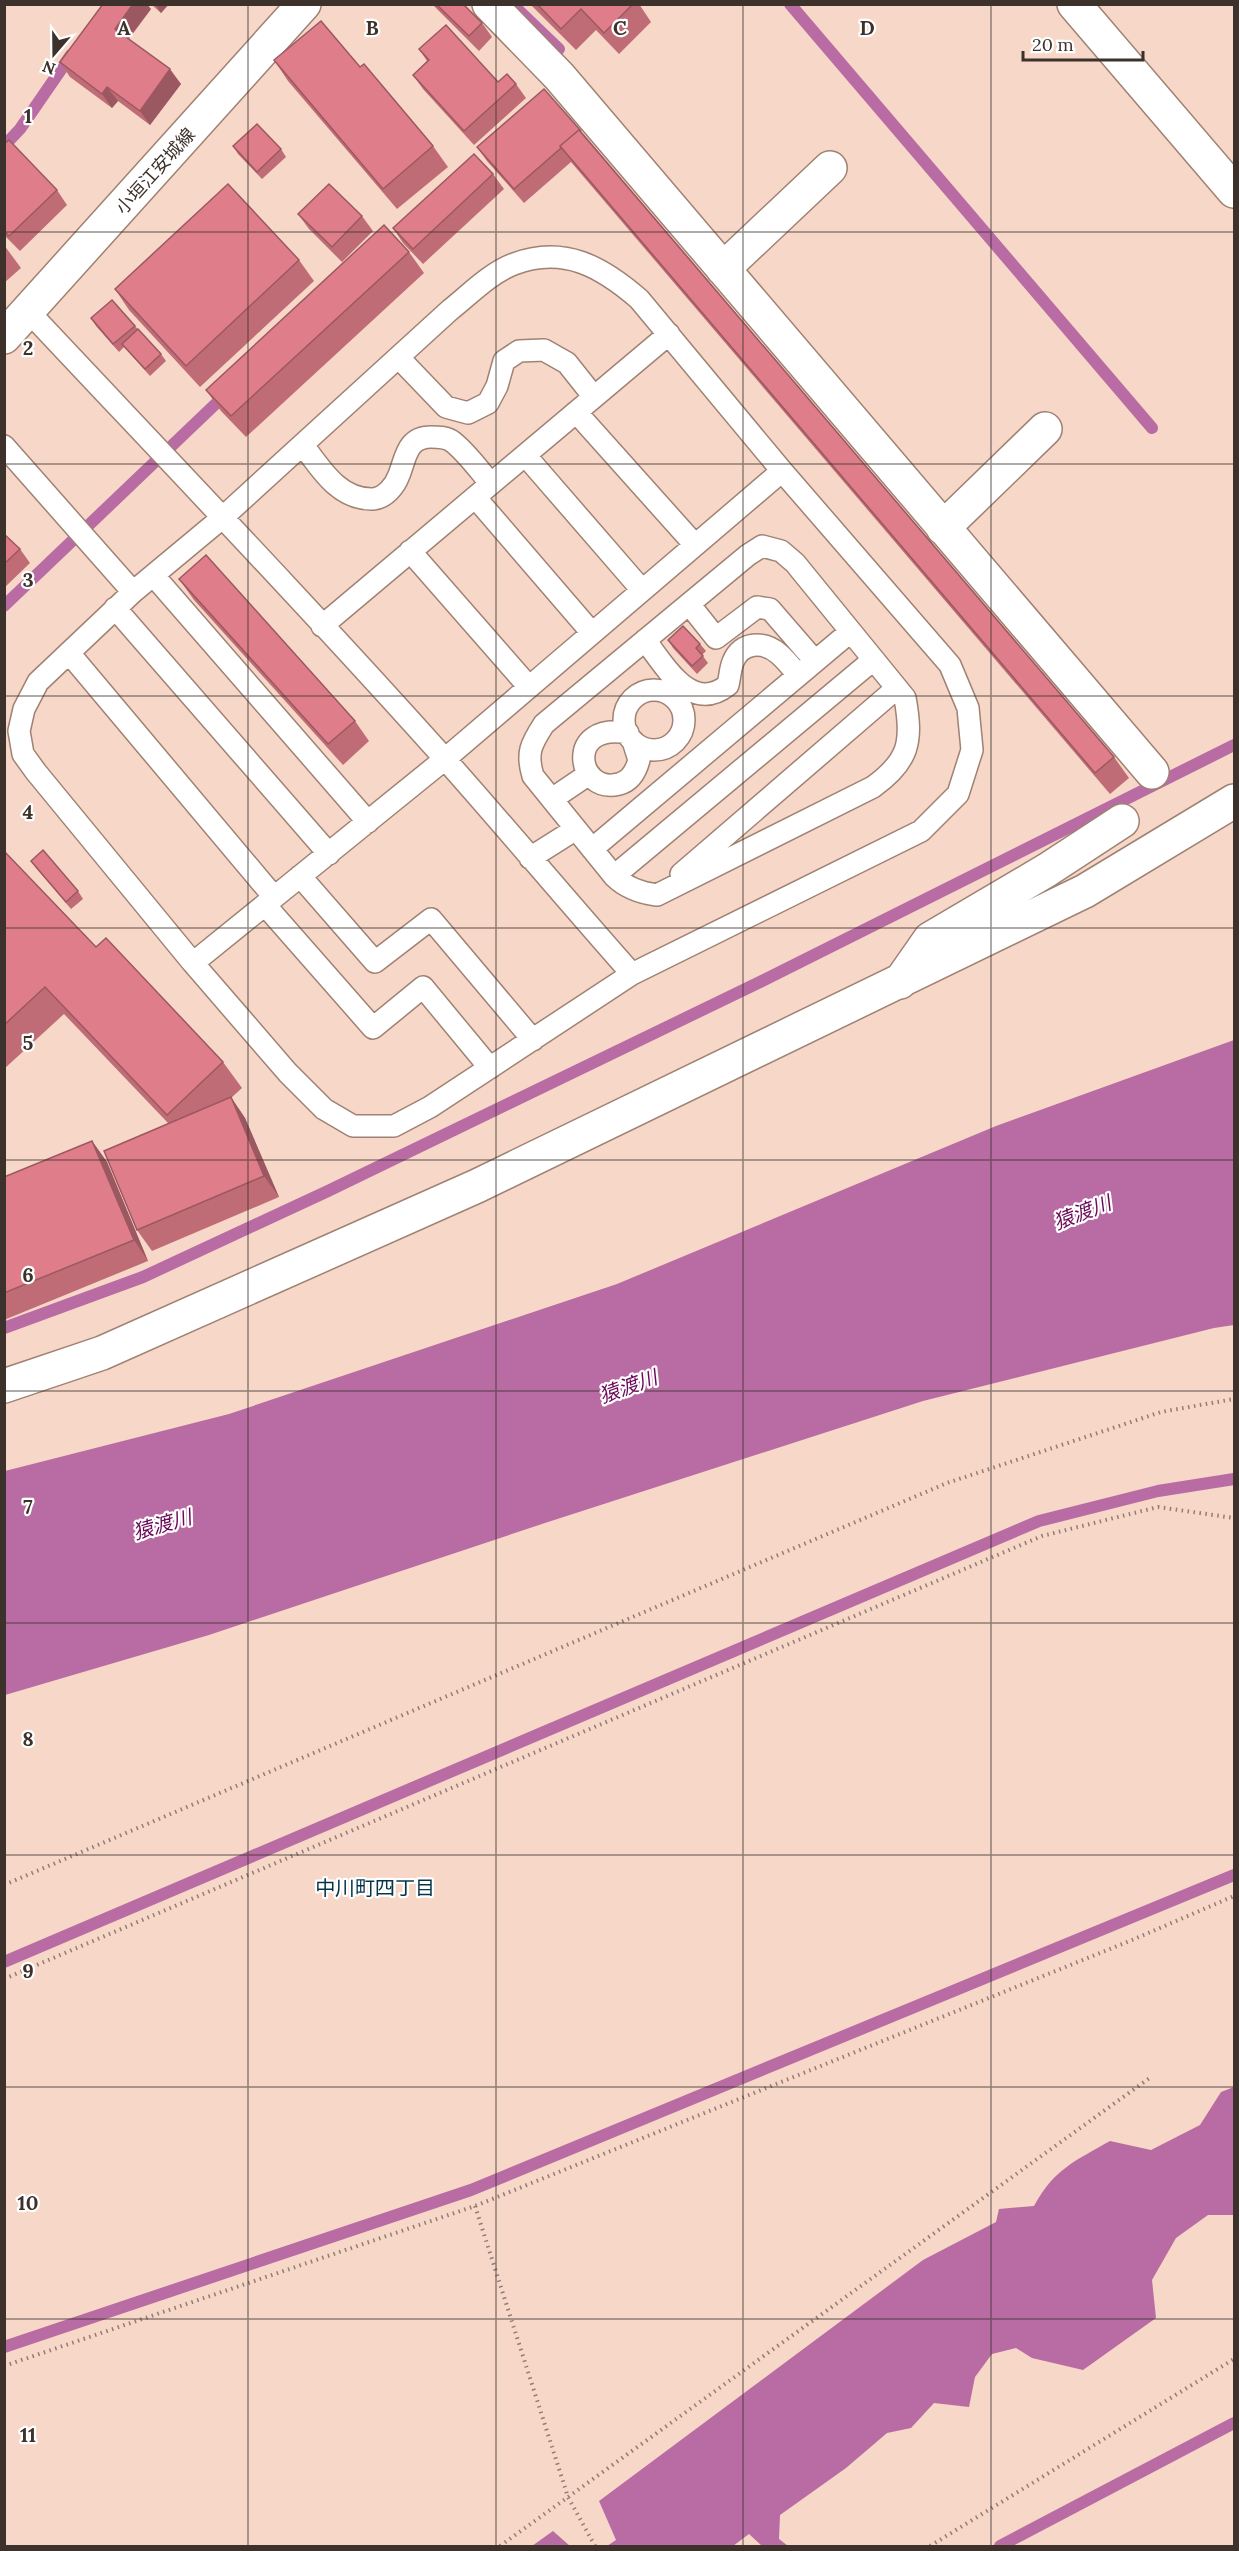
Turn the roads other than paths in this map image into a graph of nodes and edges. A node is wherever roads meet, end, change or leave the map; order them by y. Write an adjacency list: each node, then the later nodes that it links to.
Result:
1 (304, 4): 7 (street, 小垣江安城線)
2 (489, 4): 6 (street)
3 (1074, 4): 5 (street)
4 (830, 168): 6 (street)
5 (1234, 191)
6 (723, 269): 20 (street)
7 (29, 312): 9 (street, 小垣江安城線); 19 (lane)
8 (669, 334): 10 (lane); 11 (lane); 17 (lane)
9 (4, 337)
10 (399, 358): 11 (lane); 14 (lane)
11 (594, 397): 12 (lane)
12 (576, 412): 16 (lane); 21 (lane)
13 (1045, 429): 20 (street)
14 (303, 445): 18 (lane); 19 (lane)
15 (4, 446): 25 (lane)
16 (525, 455): 18 (lane); 24 (lane)
17 (782, 471): 21 (lane); 57 (lane)
18 (483, 490): 22 (lane); 30 (lane)
19 (222, 518): 23 (lane); 28 (lane)
20 (943, 528): 42 (street)
21 (695, 545): 24 (lane)
22 (410, 551): 28 (lane); 36 (lane)
23 (154, 576): 25 (lane); 47 (lane)
24 (642, 590): 30 (lane)
25 (133, 592): 27 (lane)
26 (689, 604): 29 (lane); 31 (lane); 34 (lane)
27 (115, 608): 32 (lane); 50 (lane)
28 (322, 626): 40 (lane)
29 (850, 632): 33 (lane); 34 (lane)
30 (592, 633): 36 (lane)
31 (645, 640): 35 (lane); 44 (lane)
32 (69, 653): 55 (lane); 56 (lane)
33 (873, 660): 37 (lane); 53 (lane)
34 (815, 661): 35 (lane)
35 (798, 675): 41 (lane)
36 (529, 687): 40 (lane)
37 (897, 688): 54 (lane); 54 (lane)
38 (630, 737): 39 (lane); 39 (lane); 43 (lane); 43 (lane)
39 (671, 744): 41 (lane)
40 (445, 759): 47 (lane); 51 (lane)
41 (683, 772): 49 (lane)
42 (1152, 772)
43 (589, 774): 44 (lane)
44 (552, 799): 48 (lane)
45 (1234, 801): 58 (street)
46 (1122, 821): 58 (street)
47 (368, 822): 50 (lane)
48 (576, 829): 49 (lane); 51 (lane)
49 (592, 849): 53 (lane)
50 (329, 854): 52 (lane)
51 (531, 858): 57 (lane)
52 (300, 876): 55 (lane); 59 (lane)
53 (614, 876): 54 (lane)
54 (657, 895)
55 (270, 901): 56 (lane); 60 (lane)
56 (193, 963): 60 (lane)
57 (632, 974): 59 (lane)
58 (898, 984): 61 (street)
59 (533, 1040): 60 (lane)
60 (490, 1068)
61 (4, 1386)

